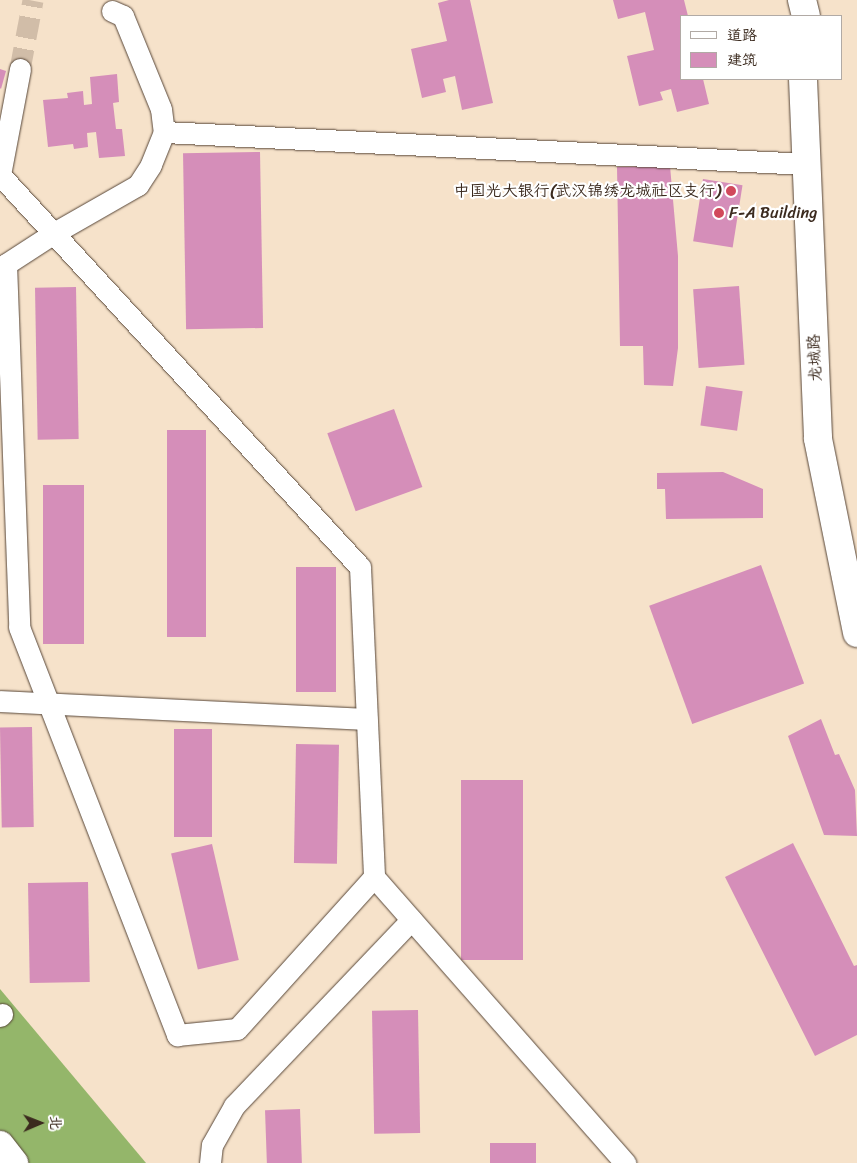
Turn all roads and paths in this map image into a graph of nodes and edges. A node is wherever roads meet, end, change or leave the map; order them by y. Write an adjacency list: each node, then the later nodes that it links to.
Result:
1 (783, 0): 4 (main road)
2 (802, 0): 5 (main road)
3 (112, 11): 9 (street)
4 (787, 15)
5 (806, 15)
6 (20, 69): 11 (street)
7 (803, 80): 10 (main road, 龙城路)
8 (822, 80): 13 (main road, 龙城路)
9 (164, 132): 10 (street); 12 (street)
10 (806, 164): 14 (main road, 龙城路)
11 (0, 175): 12 (street)
12 (54, 233): 16 (street); 17 (street)
13 (857, 546)
14 (857, 633)
15 (0, 701): 16 (street)
16 (49, 703): 17 (street); 18 (street)
17 (367, 719): 18 (street)
18 (374, 878): 19 (street)
19 (411, 920): 22 (street); 23 (street)
20 (0, 1145): 21 (main road)
21 (14, 1163)
22 (210, 1163)
23 (625, 1163)

